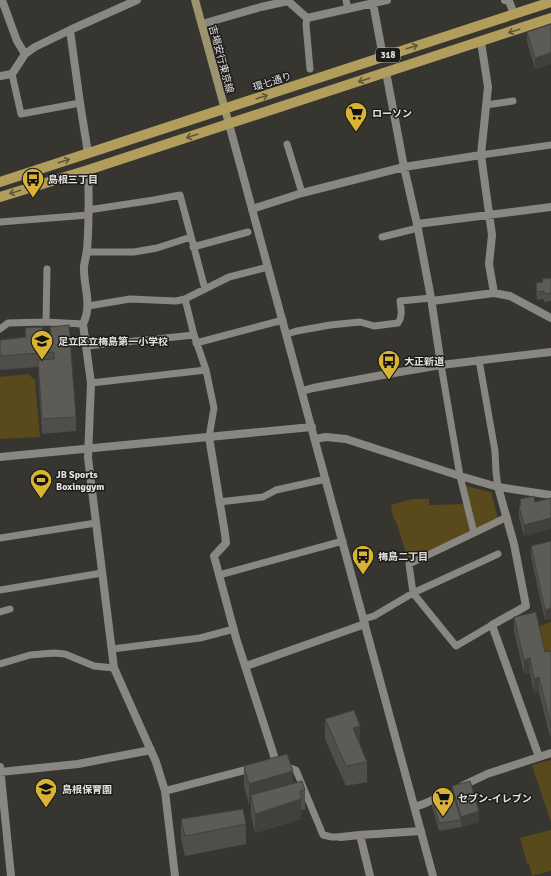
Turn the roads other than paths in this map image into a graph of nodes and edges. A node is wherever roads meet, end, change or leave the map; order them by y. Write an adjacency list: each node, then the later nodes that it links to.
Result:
1 (2, 0): 17 (street)
2 (137, 0): 15 (street)
3 (195, 0): 14 (main road, 吉場安行東京線)
4 (346, 0): 10 (lane)
5 (386, 0): 9 (street)
6 (505, 0): 11 (street)
7 (289, 1): 12 (street); 14 (street)
8 (551, 2): 11 (main road, 環七通り / 318)
9 (373, 3): 10 (street); 18 (street)
10 (348, 9): 12 (street)
11 (514, 14): 18 (main road, 環七通り / 318, one-way to 11)
12 (307, 18): 19 (lane)
13 (551, 18): 16 (main road, 318, one-way to 16)
14 (202, 24): 26 (main road, 吉場安行東京線)
15 (70, 30): 17 (street); 24 (street)
16 (482, 42): 20 (main road, 318); 25 (street)
17 (26, 54): 21 (street)
18 (383, 56): 26 (main road, 環七通り / 318, one-way to 18)
19 (310, 69)
20 (386, 72): 27 (main road, 318, one-way to 27); 32 (street)
21 (12, 74): 22 (street); 24 (lane)
22 (0, 76)
23 (513, 101): 25 (lane)
24 (80, 103): 30 (street)
25 (486, 105): 31 (street)
26 (225, 109): 27 (main road, 吉場安行東京線); 30 (main road, 環七通り / 318)
27 (229, 124): 33 (main road, 318, one-way to 33); 38 (street)
28 (287, 144): 35 (lane)
29 (551, 145): 31 (lane)
30 (88, 153): 34 (main road, 環七通り / 318, one-way to 30)
31 (481, 155): 32 (street); 40 (street)
32 (404, 167): 35 (street); 42 (street)
33 (88, 170): 36 (main road, 318, one-way to 36); 39 (street)
34 (0, 182)
35 (302, 193): 38 (street)
36 (0, 197)
37 (551, 207): 40 (street)
38 (252, 209): 48 (street)
39 (88, 213): 41 (lane); 44 (lane); 47 (street)
40 (489, 215): 42 (street); 51 (street)
41 (0, 222)
42 (418, 226): 45 (lane); 53 (street)
43 (248, 232): 46 (lane)
44 (191, 237): 46 (lane); 47 (lane)
45 (382, 237)
46 (194, 247): 50 (lane)
47 (86, 252): 54 (street)
48 (268, 267): 50 (lane); 56 (street)
49 (47, 269): 57 (lane)
50 (206, 289): 52 (lane)
51 (494, 293): 53 (street); 55 (street)
52 (185, 299): 54 (lane); 61 (lane)
53 (431, 299): 60 (lane); 66 (street)
54 (88, 306): 58 (street)
55 (551, 318)
56 (283, 320): 60 (street); 62 (lane)
57 (46, 322): 58 (lane); 59 (lane)
58 (83, 324): 63 (street)
59 (0, 329)
60 (287, 334): 69 (street)
61 (194, 335): 62 (lane); 63 (lane)
62 (196, 343): 67 (lane)
63 (86, 346): 68 (street)
64 (551, 352): 65 (street)
65 (479, 360): 66 (street); 77 (lane)
66 (441, 365): 69 (street); 75 (lane)
67 (206, 370): 68 (lane); 71 (lane)
68 (91, 383): 73 (street)
69 (302, 391): 70 (street)
70 (312, 427): 71 (street); 72 (street)
71 (209, 437): 73 (street); 79 (street)
72 (315, 439): 75 (street); 76 (street)
73 (88, 449): 74 (street); 81 (street)
74 (0, 457)
75 (460, 476): 77 (street); 82 (lane)
76 (326, 479): 79 (lane); 84 (street)
77 (498, 486): 78 (street); 80 (street)
78 (551, 495)
79 (219, 502): 87 (street)
80 (507, 517): 82 (lane); 93 (street)
81 (96, 522): 83 (lane); 86 (street)
82 (474, 533): 89 (lane)
83 (0, 538)
84 (343, 541): 87 (lane); 92 (street)
85 (498, 554): 89 (lane)
86 (102, 573): 88 (lane); 95 (street)
87 (219, 574): 94 (street)
88 (0, 590)
89 (414, 593): 92 (lane); 93 (lane)
90 (10, 609): 91 (lane)
91 (0, 612)
92 (365, 622): 97 (street); 105 (street)
93 (492, 625): 101 (street)
94 (234, 629): 95 (lane); 97 (street)
95 (112, 649): 98 (street)
96 (0, 664): 98 (lane)
97 (246, 666): 102 (street)
98 (114, 668): 99 (street)
99 (151, 750): 103 (street); 104 (street)
100 (551, 753): 101 (street)
101 (540, 757): 105 (street)
102 (276, 762): 104 (street); 108 (lane)
103 (0, 771): 109 (street)
104 (165, 791): 110 (street)
105 (415, 807): 106 (street)
106 (421, 831): 107 (street); 112 (street)
107 (360, 835): 108 (street); 111 (street)
108 (341, 837)
109 (11, 876)
110 (175, 876)
111 (370, 876)
112 (433, 876)

